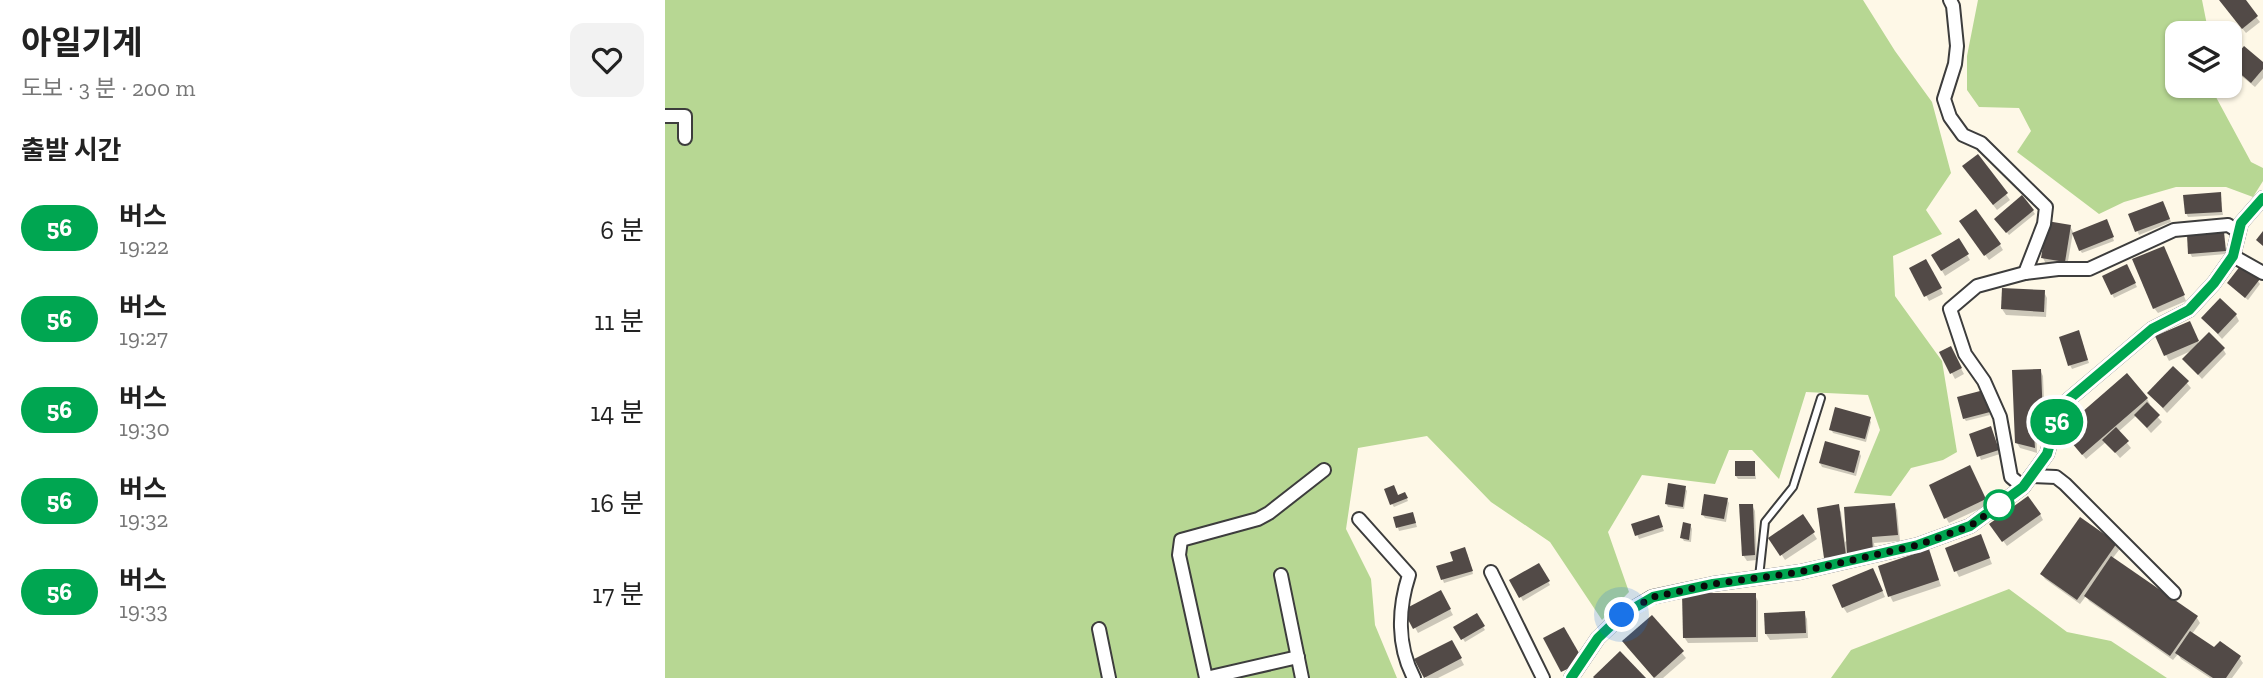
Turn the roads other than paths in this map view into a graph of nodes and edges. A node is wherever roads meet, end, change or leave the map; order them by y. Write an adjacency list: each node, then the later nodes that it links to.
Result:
1 (1955, 2): 7 (street)
2 (665, 116): 3 (street)
3 (685, 138)
4 (2263, 198): 5 (street)
5 (2238, 235): 6 (street); 7 (street)
6 (2233, 256): 8 (street); 11 (street)
7 (2025, 273): 11 (street)
8 (2263, 273)
9 (1821, 398): 15 (lane)
10 (1324, 470): 20 (street)
11 (2027, 482): 15 (street); 16 (street)
12 (1359, 519): 22 (street)
13 (1491, 572): 23 (street)
14 (1281, 575): 18 (street)
15 (1759, 578): 24 (street)
16 (2174, 593)
17 (1099, 629): 19 (street)
18 (1298, 657): 20 (street); 21 (street)
19 (1109, 678)
20 (1206, 678)
21 (1303, 678)
22 (1414, 678)
23 (1542, 678)
24 (1571, 678)

